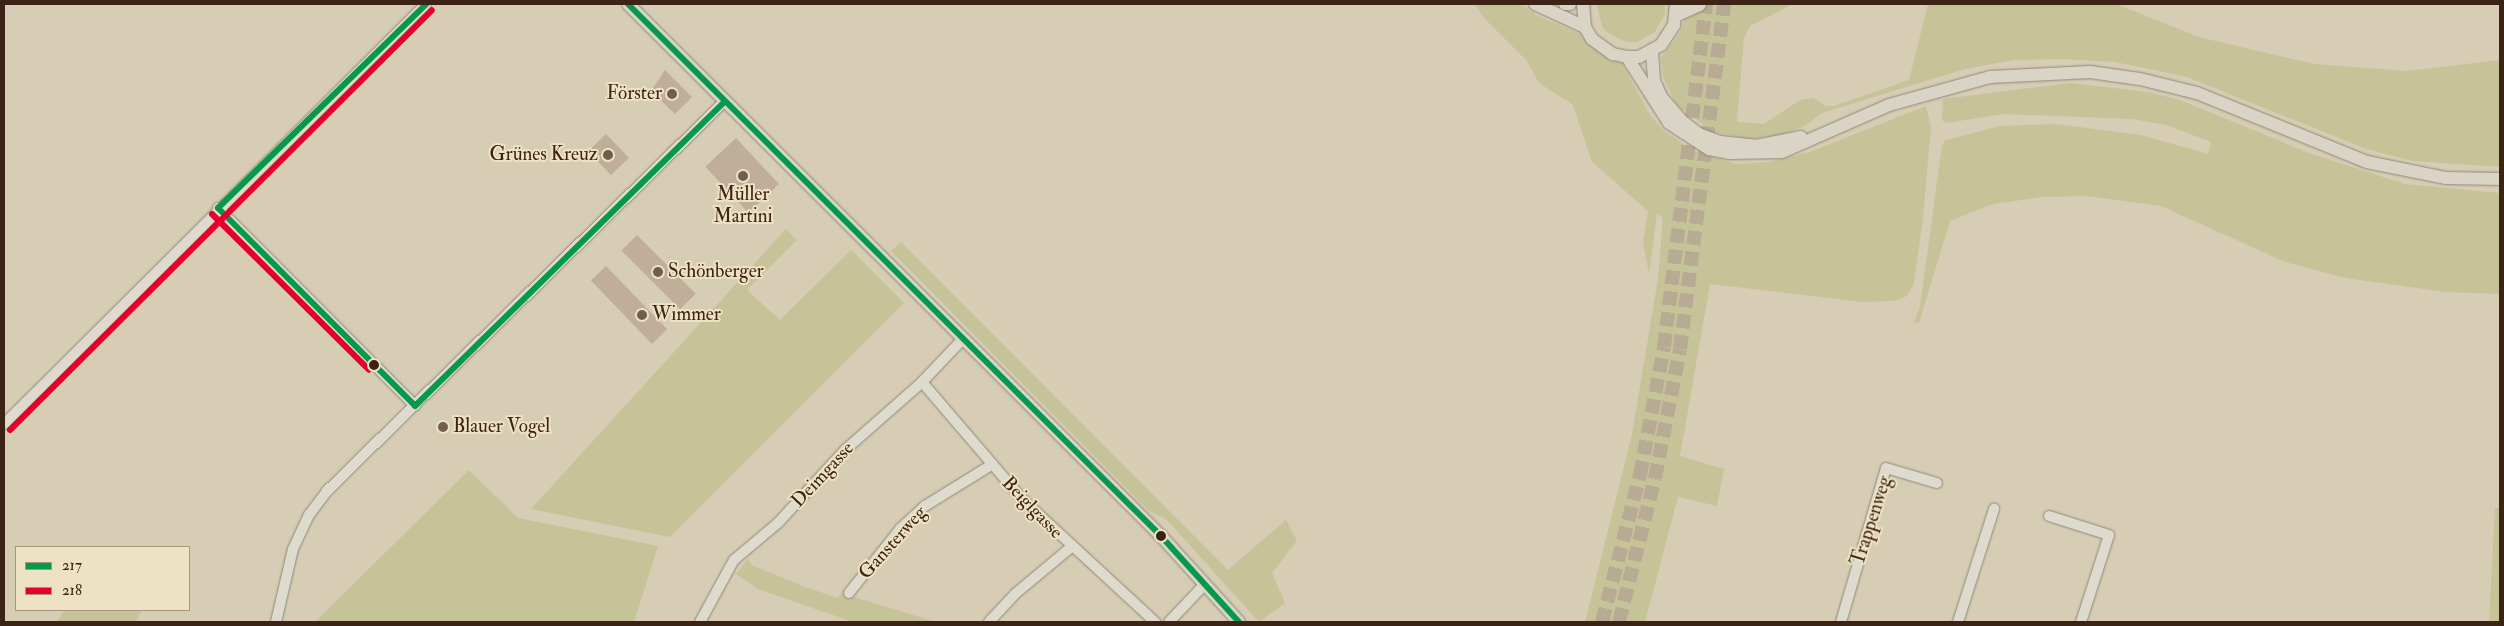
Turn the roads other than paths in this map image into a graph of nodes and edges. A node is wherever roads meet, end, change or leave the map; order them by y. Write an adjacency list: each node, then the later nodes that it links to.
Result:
1 (426, 4): 15 (street)
2 (628, 4): 12 (main road)
3 (1535, 4): 9 (main road)
4 (1565, 4): 5 (main road)
5 (1570, 4)
6 (1583, 4): 9 (main road)
7 (1699, 4): 8 (highway)
8 (1677, 9): 10 (main road)
9 (1586, 27): 11 (main road)
10 (1652, 52): 11 (main road); 13 (main road)
11 (1626, 57): 13 (main road)
12 (723, 103): 16 (main road); 18 (street)
13 (1818, 135): 14 (main road)
14 (2500, 179)
15 (218, 208): 18 (street); 19 (street)
16 (963, 339): 17 (street, Deimgasse); 25 (main road)
17 (922, 382): 20 (street, Beiglgasse); 28 (street, Deimgasse)
18 (415, 406): 27 (street)
19 (4, 424)
20 (990, 465): 24 (street, Beiglgasse); 26 (street, Gansterweg)
21 (1937, 484): 33 (street, Trappenweg)
22 (1994, 509): 34 (street)
23 (2049, 516): 35 (street)
24 (1070, 548): 29 (street); 30 (street, Beiglgasse)
25 (1206, 584): 31 (street); 32 (main road)
26 (849, 593)
27 (276, 622)
28 (700, 622)
29 (989, 622)
30 (1155, 622)
31 (1169, 622)
32 (1239, 622)
33 (1841, 622)
34 (1958, 622)
35 (2081, 622)

